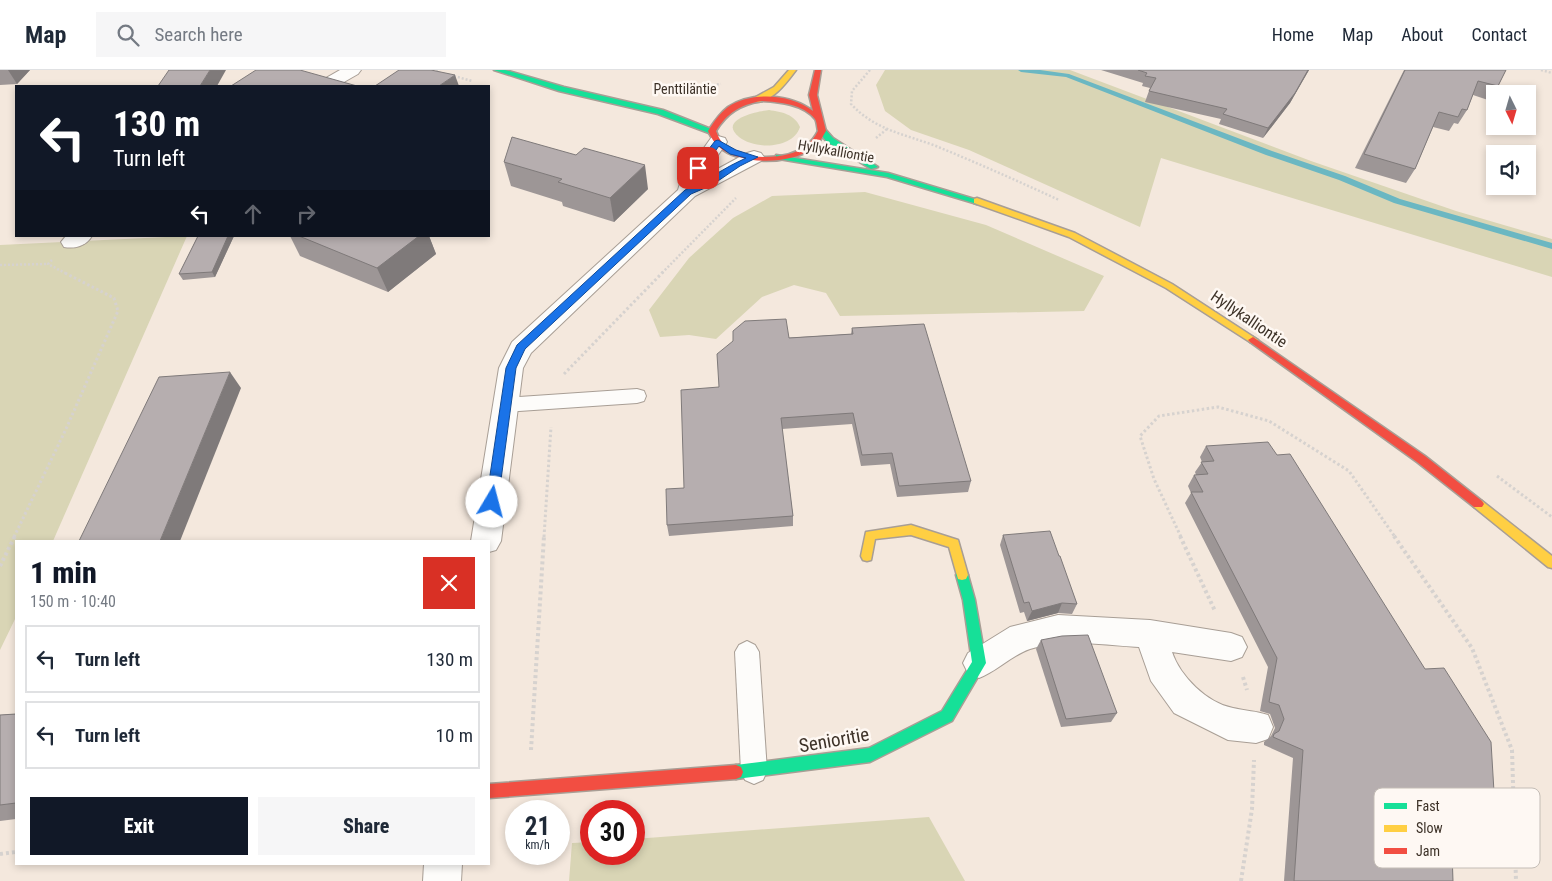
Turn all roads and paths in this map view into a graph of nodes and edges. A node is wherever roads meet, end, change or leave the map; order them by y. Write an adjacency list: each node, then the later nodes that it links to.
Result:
1 (352, 70): 9 (street)
2 (497, 70): 12 (main road, Penttiläntie)
3 (793, 70): 11 (main road)
4 (818, 70): 16 (main road, Hyllykalliontie)
5 (870, 70): 17 (path)
6 (1541, 70): 7 (path)
7 (1552, 73)
8 (724, 83): 10 (path)
9 (327, 85)
10 (665, 86)
11 (757, 100): 15 (main road); 16 (main road)
12 (632, 104): 13 (main road, Penttiläntie); 19 (main road, Penttiläntie)
13 (675, 104)
14 (720, 104): 15 (main road, Penttiläntie)
15 (738, 104): 19 (main road)
16 (819, 119): 18 (main road, Hyllykalliontie)
17 (887, 129)
18 (822, 131): 21 (main road); 22 (main road, Hyllykalliontie)
19 (715, 136): 20 (main road, Penttiläntie); 23 (street)
20 (754, 157): 21 (main road, Penttiläntie); 23 (street)
21 (779, 157): 22 (main road, Hyllykalliontie)
22 (888, 175): 31 (main road, Hyllykalliontie)
23 (688, 192): 28 (street)
24 (77, 239): 25 (path)
25 (48, 264): 26 (path); 32 (path)
26 (0, 265)
27 (638, 396): 28 (lane)
28 (506, 404): 29 (street)
29 (486, 540)
30 (867, 556): 37 (main road)
31 (1552, 563)
32 (0, 566)
33 (1218, 617): 40 (path)
34 (1150, 634): 35 (street); 37 (street); 38 (street)
35 (1231, 647)
36 (747, 652): 39 (lane)
37 (979, 663): 39 (main road, Senioritie)
38 (1256, 728)
39 (754, 771): 41 (main road, Senioritie)
40 (1512, 788)
41 (490, 791)
42 (15, 852): 43 (path)
43 (0, 854)
44 (443, 865): 46 (street)
45 (1515, 868): 47 (path)
46 (442, 881)
47 (1516, 881)

